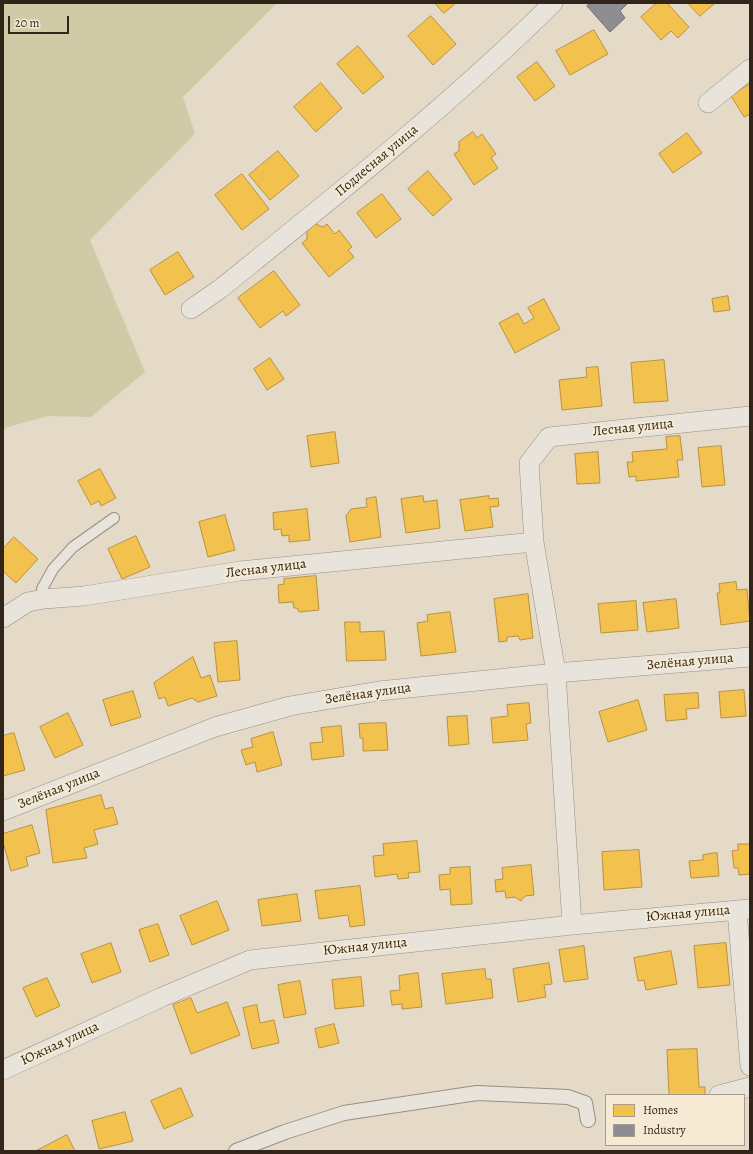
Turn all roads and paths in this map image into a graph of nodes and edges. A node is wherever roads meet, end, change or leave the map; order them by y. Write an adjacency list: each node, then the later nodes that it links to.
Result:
1 (553, 3): 4 (street, Подлесная улица)
2 (750, 69): 3 (street)
3 (708, 103)
4 (191, 309)
5 (750, 416): 7 (street, Лесная улица)
6 (114, 518): 8 (lane)
7 (534, 542): 8 (street, Лесная улица); 11 (street)
8 (44, 599): 9 (street, Лесная улица)
9 (3, 618)
10 (750, 657): 11 (street, Зелёная улица)
11 (556, 673): 12 (street, Зелёная улица); 14 (street)
12 (3, 811)
13 (743, 910): 14 (street, Южная улица); 15 (street)
14 (572, 925): 16 (street, Южная улица)
15 (750, 1066)
16 (3, 1070)
17 (750, 1087): 18 (street)
18 (722, 1094)
19 (588, 1120): 20 (street)
20 (236, 1151)

